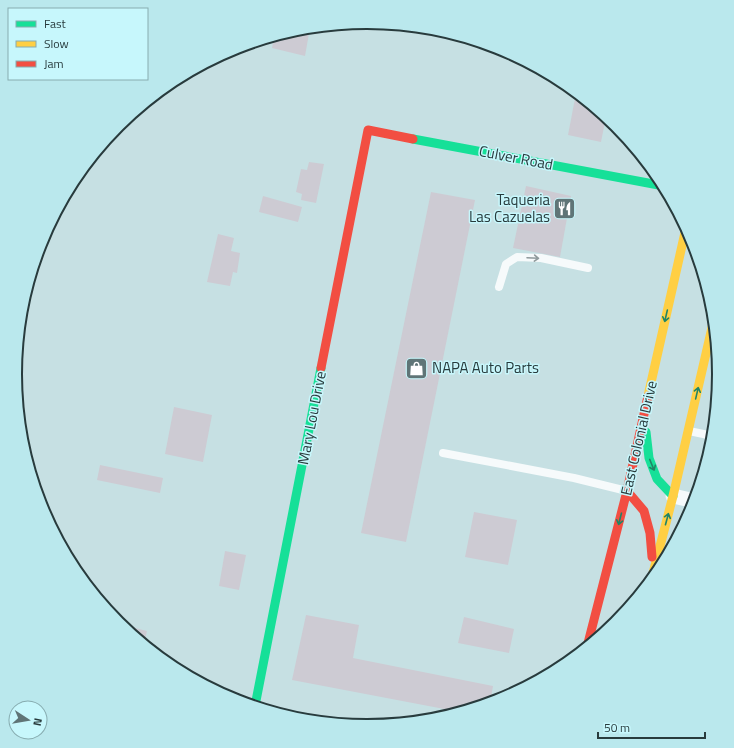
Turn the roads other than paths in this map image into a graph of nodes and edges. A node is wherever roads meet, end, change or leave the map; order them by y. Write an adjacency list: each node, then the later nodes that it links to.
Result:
1 (368, 130): 2 (main road, Culver Road); 17 (main road, Mary Lou Drive)
2 (655, 184)
3 (684, 238): 7 (main road, East Colonial Drive, one-way to 7)
4 (588, 268): 5 (lane, one-way to 4)
5 (499, 287)
6 (710, 337): 8 (main road, one-way to 6)
7 (645, 413): 11 (main road, East Colonial Drive); 12 (main road, one-way to 12)
8 (688, 430): 9 (lane); 12 (main road)
9 (706, 434)
10 (443, 453): 11 (lane)
11 (627, 491): 15 (main road); 16 (main road, East Colonial Drive, one-way to 16)
12 (673, 496): 13 (street); 14 (main road, one-way to 12)
13 (688, 500)
14 (654, 566)
15 (653, 568)
16 (590, 637)
17 (257, 701)

